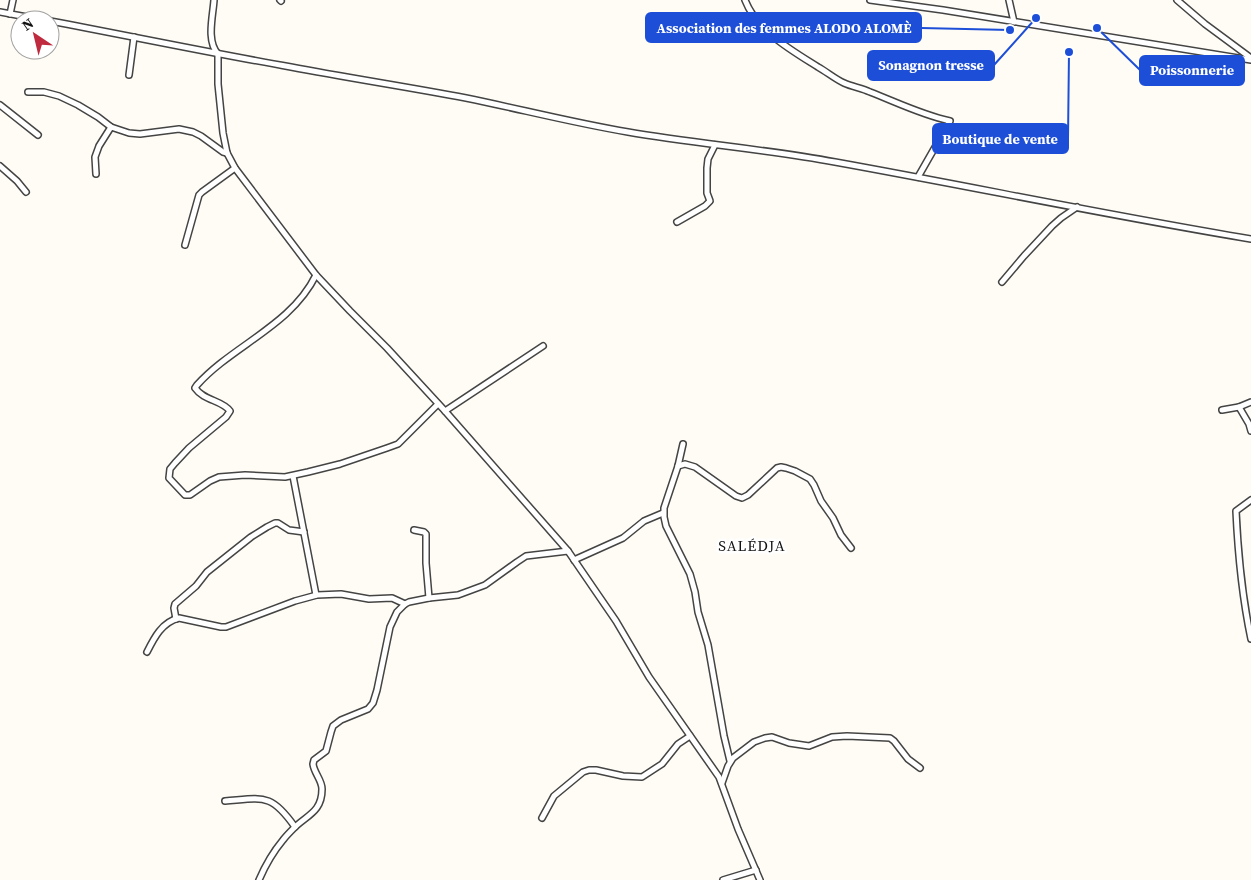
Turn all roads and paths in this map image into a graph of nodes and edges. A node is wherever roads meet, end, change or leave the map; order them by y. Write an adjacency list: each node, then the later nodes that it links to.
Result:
1 (214, 0): 11 (street)
2 (745, 0): 23 (street)
3 (870, 0): 8 (street)
4 (1009, 0): 8 (street)
5 (1178, 0): 12 (street)
6 (0, 12): 7 (street)
7 (10, 14)
8 (1014, 22): 12 (street)
9 (60, 23): 10 (street)
10 (134, 37): 11 (street); 13 (street)
11 (218, 54): 18 (street); 19 (street)
12 (1251, 59)
13 (129, 75)
14 (28, 92): 16 (street)
15 (0, 105): 17 (street)
16 (112, 128): 19 (street); 22 (street)
17 (38, 135)
18 (715, 145): 23 (street); 26 (street)
19 (227, 153): 21 (street)
20 (0, 166): 24 (street)
21 (235, 168): 28 (street); 29 (street)
22 (96, 174)
23 (918, 177): 25 (street)
24 (26, 192)
25 (1077, 207): 27 (street); 30 (street)
26 (677, 222)
27 (1251, 239)
28 (185, 245)
29 (316, 275): 33 (street); 40 (street)
30 (1002, 282)
31 (543, 346): 36 (street)
32 (1251, 402): 34 (street)
33 (438, 404): 36 (street); 40 (street)
34 (1240, 407): 35 (street); 37 (street)
35 (1222, 410)
36 (445, 411): 46 (street)
37 (1251, 431)
38 (683, 444): 39 (street)
39 (678, 466): 42 (street); 45 (street)
40 (293, 476): 44 (street)
41 (1251, 500): 52 (street)
42 (663, 513): 47 (street); 55 (street)
43 (414, 530): 49 (street)
44 (304, 532): 48 (street); 51 (street)
45 (851, 548)
46 (568, 551): 47 (street); 49 (street)
47 (574, 560): 54 (street)
48 (316, 595): 50 (street); 51 (street)
49 (429, 598): 50 (street)
50 (405, 604): 60 (street)
51 (176, 619): 53 (street)
52 (1251, 639)
53 (147, 652)
54 (690, 736): 57 (street); 59 (street)
55 (730, 761): 56 (street); 57 (street)
56 (920, 768)
57 (722, 784): 61 (street)
58 (225, 801): 60 (street)
59 (542, 818)
60 (295, 827): 62 (street)
61 (756, 870): 63 (street); 64 (street)
62 (259, 880)
63 (723, 880)
64 (760, 880)

